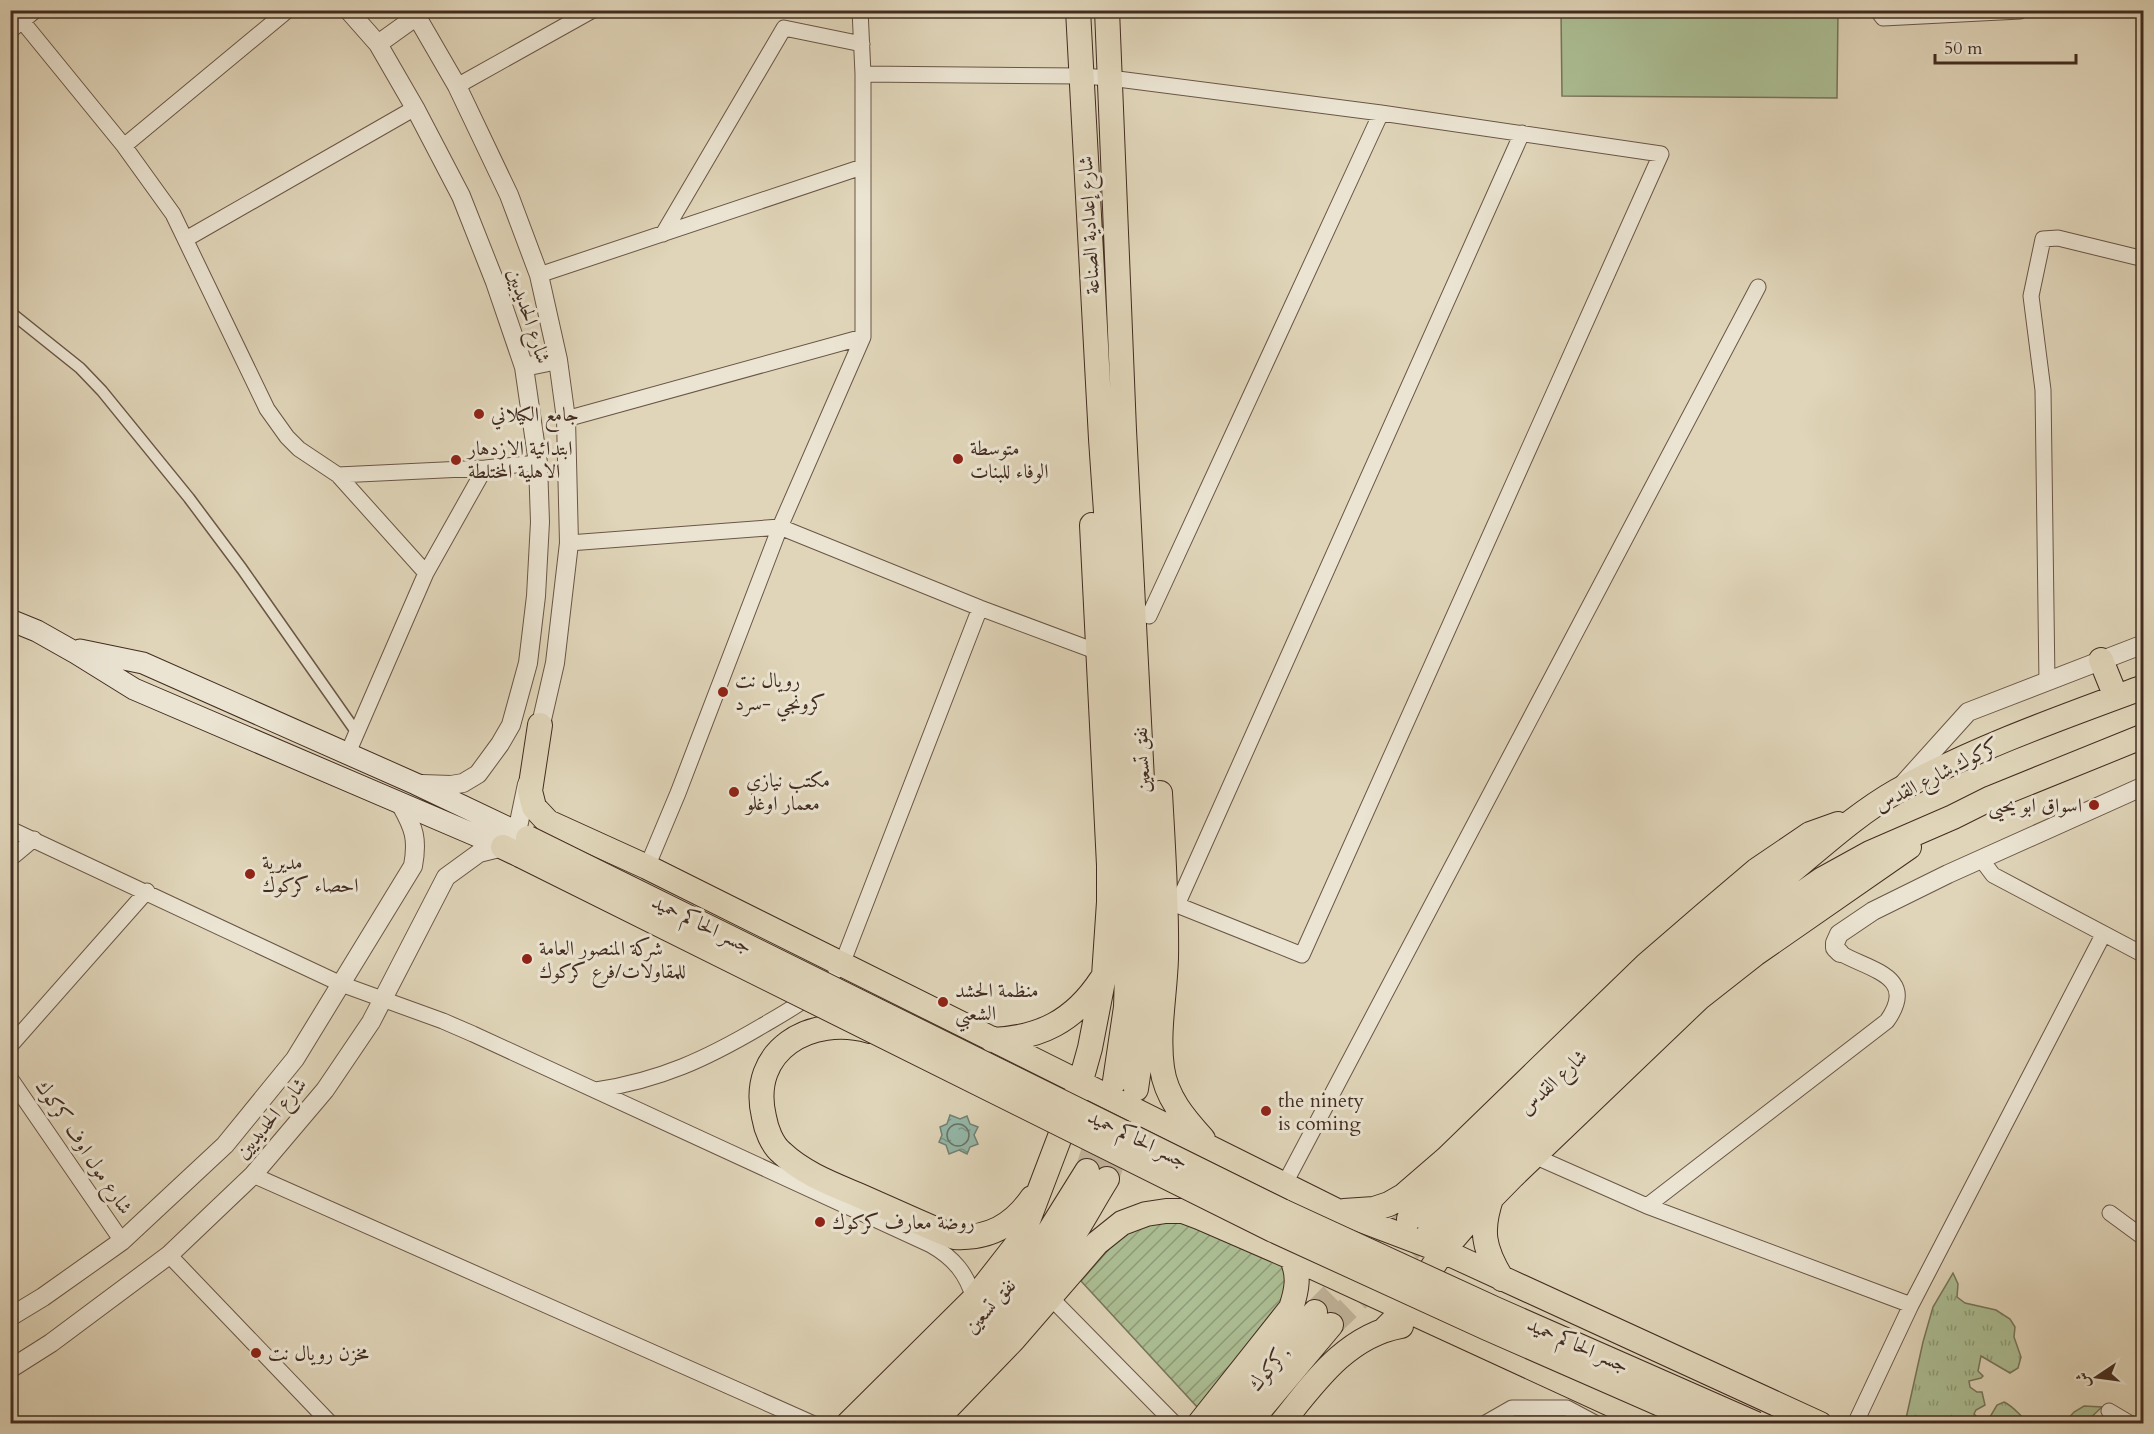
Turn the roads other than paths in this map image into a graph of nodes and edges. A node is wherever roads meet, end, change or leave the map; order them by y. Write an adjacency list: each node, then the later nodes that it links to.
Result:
1 (36, 10): 11 (street)
2 (288, 10): 21 (street)
3 (348, 10): 12 (street, شارع الحديديين)
4 (593, 10): 17 (street)
5 (860, 10): 13 (street)
6 (1078, 10): 15 (main road, شارع إعدادية الصناعة)
7 (1107, 10): 16 (main road, شارع إعدادية الصناعة)
8 (1877, 10): 9 (street)
9 (2020, 11)
10 (415, 13): 12 (street); 17 (street, شارع الحديديين)
11 (16, 26): 21 (street)
12 (378, 44): 18 (street, شارع الحديديين)
13 (862, 44): 14 (street); 23 (street)
14 (863, 74): 15 (street); 22 (street)
15 (1081, 76): 16 (street); 34 (main road, شارع إعدادية الصناعة)
16 (1110, 78): 19 (street); 33 (main road, شارع إعدادية الصناعة)
17 (457, 86): 26 (street, شارع الحديديين)
18 (415, 108): 24 (street); 31 (street, شارع الحديديين)
19 (1381, 113): 20 (street); 43 (street)
20 (1522, 133): 70 (street); 70 (street)
21 (124, 146): 24 (street)
22 (862, 167): 23 (street); 29 (street)
23 (663, 234): 26 (street)
24 (186, 239): 37 (street)
25 (2144, 259): 50 (street)
26 (539, 276): 30 (street, شارع الحديديين)
27 (1758, 286): 89 (street)
28 (10, 312): 54 (street)
29 (863, 338): 32 (street); 38 (street)
30 (558, 360): 31 (street); 32 (street, شارع الحديديين)
31 (524, 367): 35 (street, شارع الحديديين)
32 (566, 419): 39 (street, شارع الحديديين)
33 (1124, 430): 34 (main road, نفق تسعين); 43 (main road)
34 (1101, 439): 48 (main road)
35 (538, 463): 36 (street); 57 (street, شارع الحديديين)
36 (485, 468): 37 (street); 40 (street)
37 (338, 475): 40 (street)
38 (780, 527): 39 (street); 41 (street); 68 (street)
39 (569, 543): 53 (street, شارع الحديديين)
40 (426, 573): 54 (street)
41 (980, 608): 48 (street); 75 (street)
42 (10, 612): 45 (main road)
43 (1149, 616): 70 (main road)
44 (10, 620): 45 (main road)
45 (37, 632): 46 (main road)
46 (56, 642): 56 (main road); 60 (main road)
47 (2144, 644): 49 (street)
48 (1098, 652): 76 (main road)
49 (2101, 660): 50 (street); 52 (main road)
50 (2048, 682): 59 (street)
51 (2144, 687): 52 (main road, كركوك,شارع القدس)
52 (2116, 698): 59 (main road, كركوك,شارع القدس)
53 (540, 725): 65 (street, شارع الحديديين); 68 (main road)
54 (357, 733): 56 (street)
55 (2144, 736): 61 (main road, كركوك,شارع القدس)
56 (347, 755): 57 (main road)
57 (416, 784): 65 (main road)
58 (2141, 789): 67 (street)
59 (1897, 791): 62 (main road, كركوك,شارع القدس)
60 (401, 805): 65 (main road); 77 (street, شارع الحديديين)
61 (1953, 817): 73 (main road, كركوك,شارع القدس); 86 (main road)
62 (1854, 818): 73 (main road, كركوك,شارع القدس); 92 (main road)
63 (10, 829): 64 (street)
64 (34, 839): 66 (street); 69 (street)
65 (517, 843): 78 (street, شارع الحديديين); 79 (main road, جسر الحاكم حميد, bridge); 128 (main road, جسر الحاكم حميد, bridge)
66 (10, 859)
67 (1981, 859): 71 (street); 72 (street)
68 (647, 867): 75 (main road)
69 (147, 891): 77 (street); 81 (street)
70 (1172, 905): 85 (main road)
71 (2103, 935): 74 (street); 104 (street)
72 (1840, 953): 91 (street)
73 (1706, 954): 94 (main road, شارع القدس); 95 (main road)
74 (2144, 955)
75 (842, 964): 80 (main road); 84 (street)
76 (1104, 976): 80 (main road); 83 (main road)
77 (341, 984): 78 (street); 97 (street, شارع الحديديين)
78 (383, 999): 84 (street); 87 (street, شارع الحديديين)
79 (879, 1034): 88 (main road, bridge); 127 (main road, جسر الحاكم حميد, bridge)
80 (992, 1040): 83 (main road)
81 (10, 1046)
82 (10, 1078): 97 (street, شارع مول اوف كركوك)
83 (1080, 1084): 85 (main road); 88 (main road)
84 (596, 1090): 103 (street)
85 (1215, 1151): 89 (main road)
86 (1534, 1156): 90 (main road); 91 (street)
87 (253, 1175): 99 (street, شارع الحديديين); 114 (street)
88 (1044, 1181): 103 (main road)
89 (1284, 1185): 92 (main road)
90 (1492, 1196): 98 (main road); 101 (main road)
91 (1647, 1206): 104 (street)
92 (1337, 1211): 98 (main road)
93 (2110, 1213): 96 (street)
94 (1409, 1219)
95 (1430, 1230)
96 (2144, 1238)
97 (122, 1240): 106 (street, شارع الحديديين)
98 (1443, 1251): 101 (main road); 105 (main road)
99 (169, 1255): 109 (street, شارع الحديديين); 113 (street)
100 (1291, 1257): 102 (main road); 105 (main road); 120 (main road)
101 (1502, 1279): 129 (main road)
102 (1051, 1298): 118 (main road); 119 (street)
103 (974, 1299): 115 (main road)
104 (1911, 1305): 130 (street)
105 (1405, 1309): 107 (main road); 108 (main road)
106 (10, 1317)
107 (1443, 1327): 108 (main road); 126 (main road)
108 (1385, 1329): 123 (main road)
109 (10, 1369)
110 (2109, 1411): 131 (street)
111 (10, 1419): 112 (street)
112 (15, 1424)
113 (331, 1424)
114 (814, 1424)
115 (848, 1424)
116 (872, 1424): 117 (main road, نفق تسعين)
117 (903, 1424)
118 (932, 1424)
119 (1175, 1424)
120 (1199, 1424)
121 (1224, 1424): 122 (main road, كركوك,)
122 (1248, 1424)
123 (1281, 1424)
124 (1484, 1424): 125 (street)
125 (1597, 1424)
126 (1654, 1424)
127 (1706, 1424)
128 (1756, 1424)
129 (1820, 1424)
130 (1855, 1424)
131 (2131, 1424)

